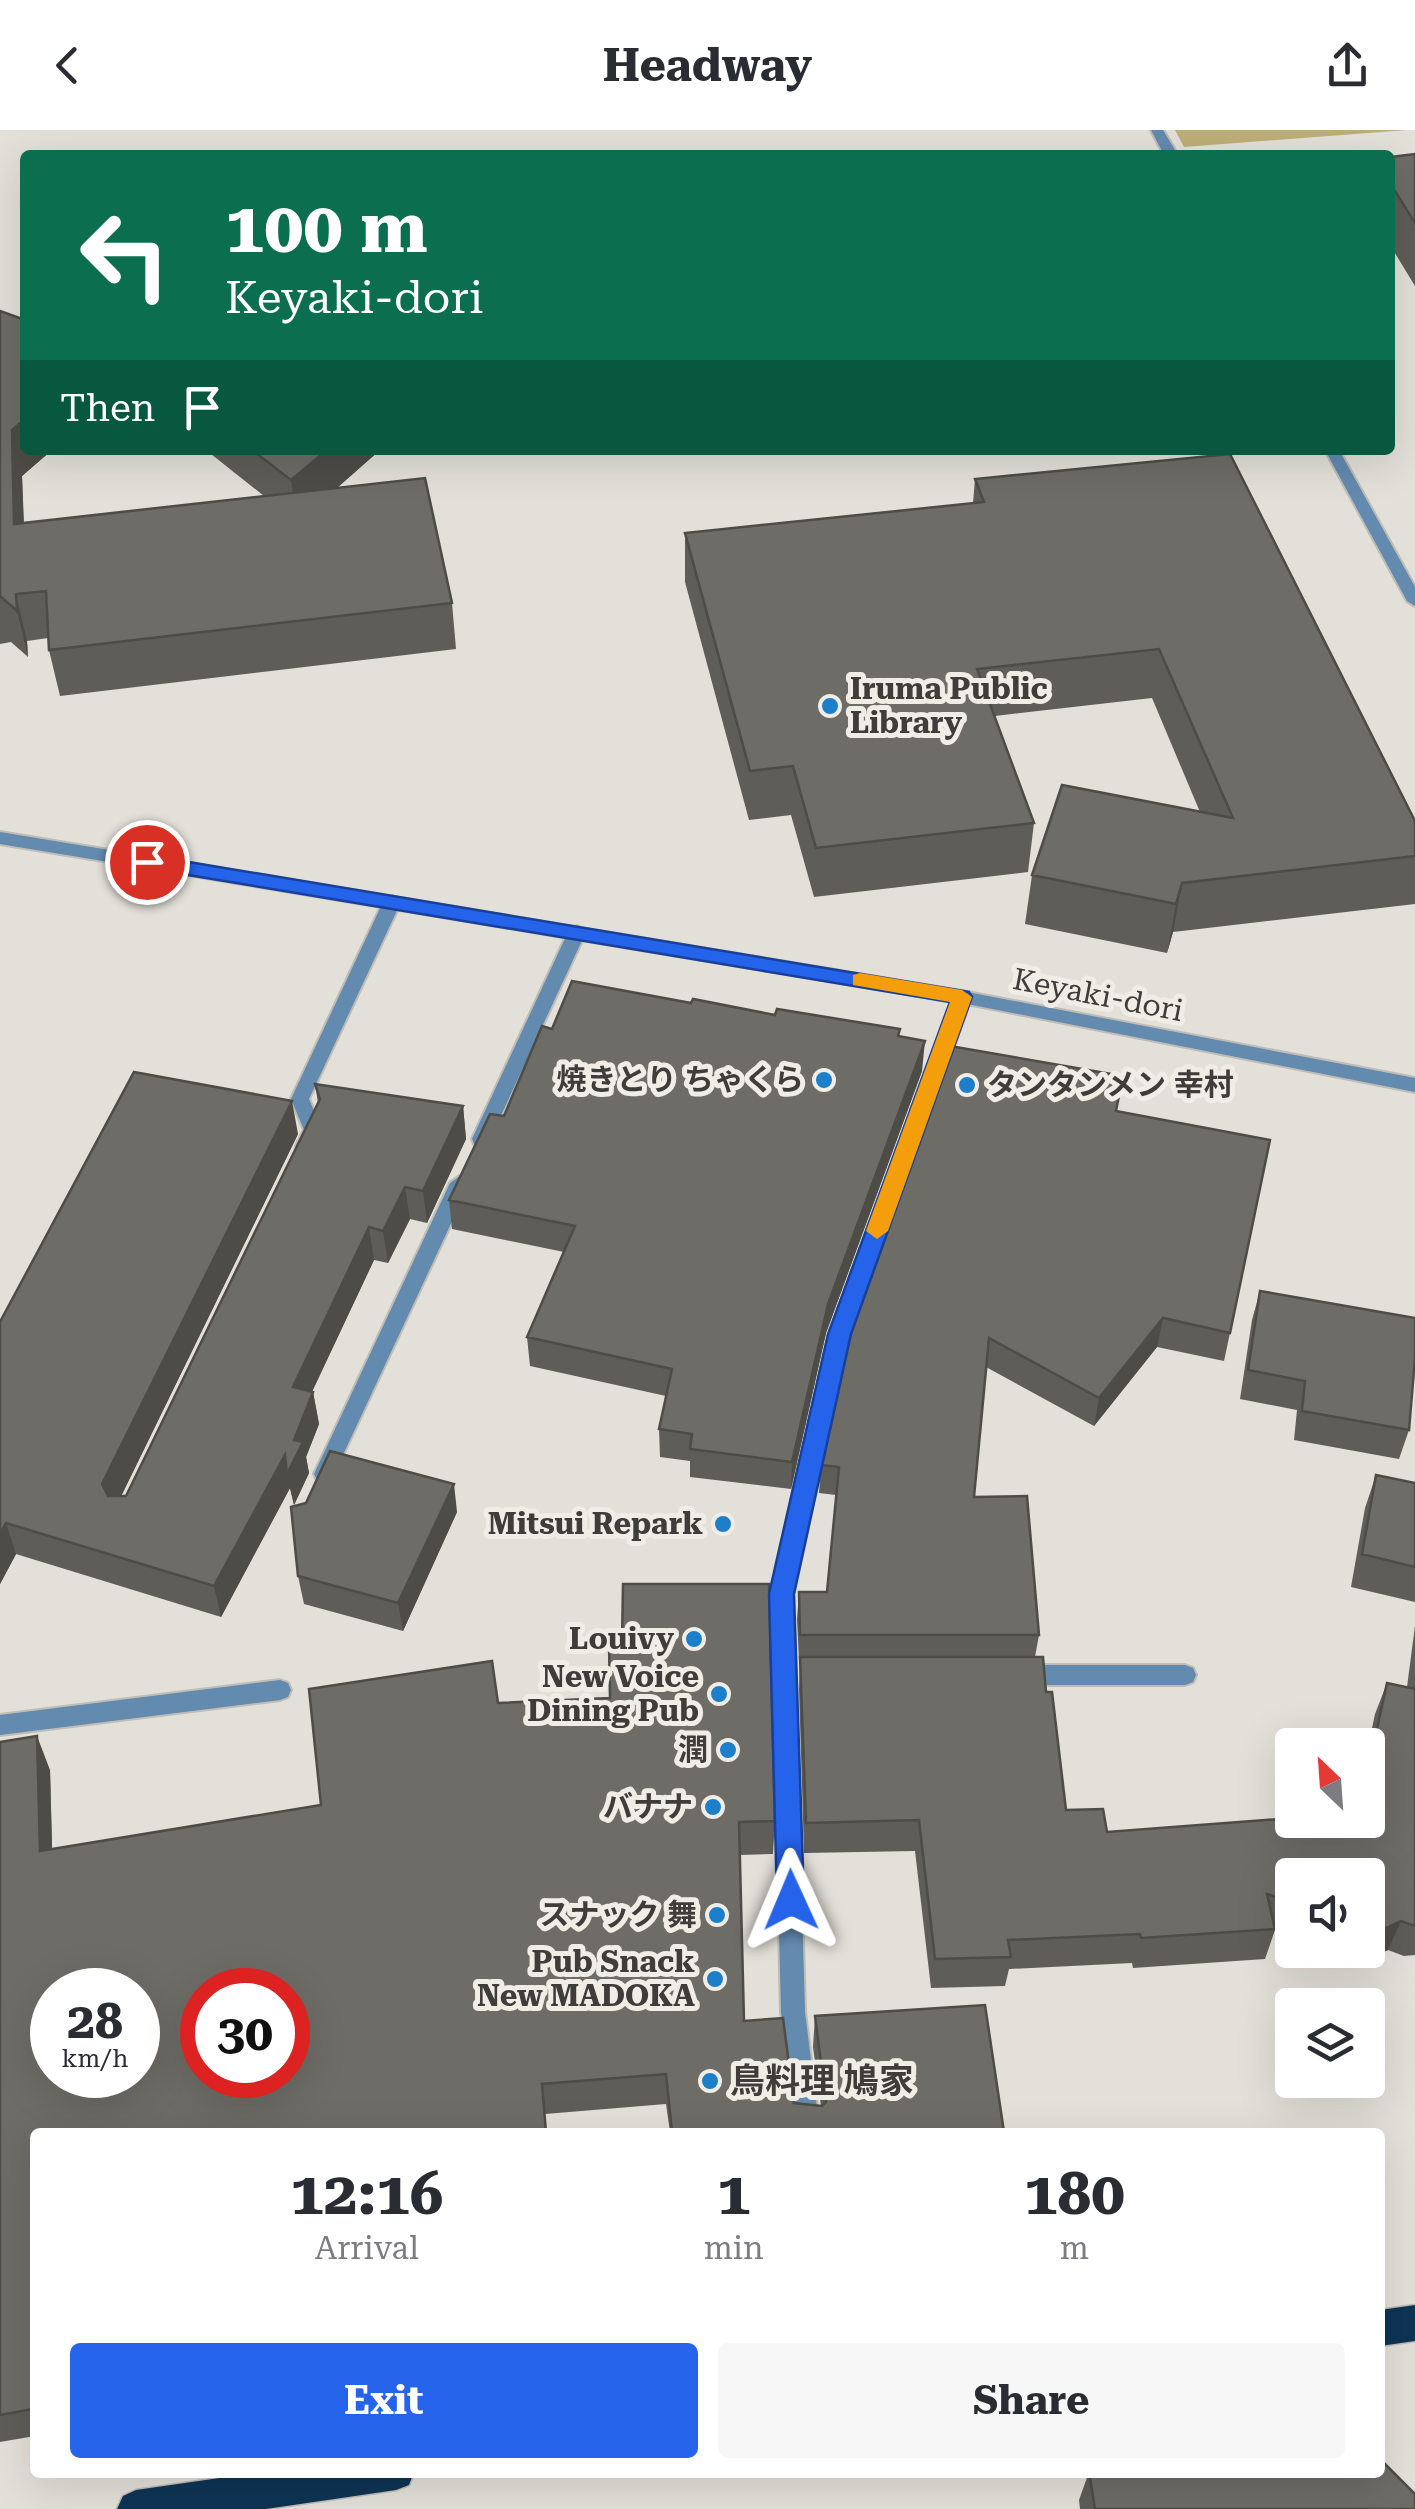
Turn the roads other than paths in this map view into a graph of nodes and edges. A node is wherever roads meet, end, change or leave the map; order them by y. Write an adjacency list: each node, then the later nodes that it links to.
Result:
1 (1335, 455): 2 (street)
2 (1415, 601)
3 (0, 838): 4 (street, Keyaki-dori)
4 (392, 902): 5 (street, Keyaki-dori); 8 (street)
5 (578, 932): 6 (street, Keyaki-dori); 9 (street)
6 (962, 997): 7 (street, Keyaki-dori); 14 (street)
7 (1415, 1085)
8 (296, 1165)
9 (317, 1488)
10 (985, 1675): 11 (street)
11 (1185, 1676)
12 (280, 1690): 13 (street)
13 (0, 1726)
14 (808, 2128)
15 (1415, 2322): 16 (highway)
16 (1385, 2327)
17 (366, 2478): 18 (highway)
18 (256, 2500): 19 (highway)
19 (136, 2509)

